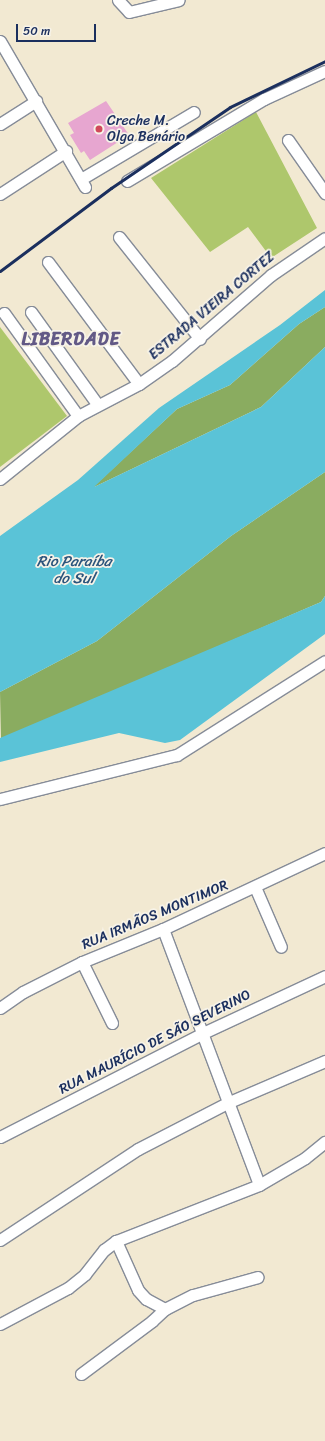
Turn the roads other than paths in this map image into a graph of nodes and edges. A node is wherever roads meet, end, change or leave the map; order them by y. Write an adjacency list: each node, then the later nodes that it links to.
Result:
1 (118, 0): 2 (street)
2 (179, 0)
3 (2, 48): 5 (street)
4 (325, 71): 10 (street)
5 (36, 101): 7 (street); 9 (street)
6 (194, 112): 9 (street)
7 (0, 124)
8 (288, 140): 12 (street)
9 (66, 151): 11 (street)
10 (127, 181)
11 (0, 194)
12 (325, 194)
13 (119, 237): 18 (street)
14 (325, 238): 18 (street, ESTRADA VIEIRA CORTEZ)
15 (48, 262): 19 (street)
16 (31, 312): 20 (street)
17 (4, 313): 21 (street)
18 (200, 339): 19 (street, ESTRADA VIEIRA CORTEZ)
19 (139, 384): 20 (street, ESTRADA VIEIRA CORTEZ)
20 (97, 404): 21 (street, ESTRADA VIEIRA CORTEZ)
21 (78, 416): 22 (street, ESTRADA VIEIRA CORTEZ)
22 (0, 479)
23 (325, 662): 24 (street)
24 (0, 799)
25 (325, 853): 26 (street, RUA IRMÃOS MONTIMOR)
26 (255, 887): 27 (street, RUA IRMÃOS MONTIMOR); 28 (street)
27 (163, 929): 29 (street, RUA IRMÃOS MONTIMOR); 33 (street)
28 (281, 947)
29 (82, 962): 31 (street, RUA IRMÃOS MONTIMOR); 32 (street)
30 (325, 976): 33 (street, RUA MAURÍCIO DE SÃO SEVERINO)
31 (0, 1008)
32 (112, 1023)
33 (203, 1033): 35 (street); 36 (street, RUA MAURÍCIO DE SÃO SEVERINO)
34 (325, 1061): 35 (street)
35 (227, 1103): 38 (street); 39 (street)
36 (0, 1137)
37 (325, 1142): 38 (street)
38 (259, 1185): 40 (street)
39 (0, 1240)
40 (116, 1240): 42 (street); 43 (street)
41 (258, 1277): 42 (street)
42 (165, 1309): 44 (street)
43 (0, 1324)
44 (81, 1374)

